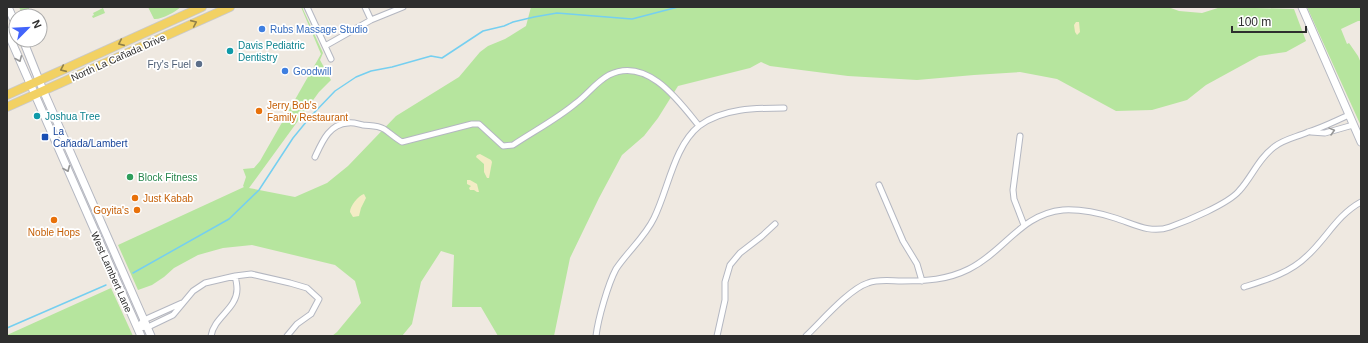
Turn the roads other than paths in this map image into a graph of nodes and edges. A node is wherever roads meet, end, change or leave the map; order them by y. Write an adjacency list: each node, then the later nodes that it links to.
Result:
1 (202, 7): 12 (main road, North La Cañada Drive, one-way to 12)
2 (230, 7): 14 (main road, North La Cañada Drive, one-way to 2)
3 (307, 7): 9 (street)
4 (365, 7): 7 (street)
5 (403, 7): 7 (street)
6 (1302, 7): 19 (main road)
7 (371, 20): 9 (street)
8 (7, 31): 13 (main road, West Lambert Lane, one-way to 13)
9 (325, 46): 11 (street)
10 (26, 48): 12 (main road, West Lambert Lane)
11 (331, 59)
12 (39, 80): 13 (main road, North La Cañada Drive); 14 (main road, West Lambert Lane)
13 (30, 84): 15 (main road, North La Cañada Drive); 16 (main road, West Lambert Lane)
14 (43, 90): 16 (main road, North La Cañada Drive); 34 (main road, West Lambert Lane)
15 (7, 95)
16 (34, 95): 17 (main road, North La Cañada Drive); 36 (main road, West Lambert Lane, one-way to 36)
17 (7, 107)
18 (784, 108): 21 (street)
19 (1349, 115): 20 (main road); 22 (street)
20 (1353, 125): 22 (street, one-way to 20); 24 (main road)
21 (699, 126): 25 (street); 41 (street)
22 (1310, 132): 29 (street)
23 (1020, 136): 29 (street)
24 (1361, 142)
25 (315, 157)
26 (880, 184): 31 (street)
27 (1361, 202): 32 (street)
28 (775, 224): 42 (street)
29 (1024, 225): 31 (street)
30 (235, 276): 33 (street); 39 (street); 40 (street)
31 (922, 281): 43 (street)
32 (1244, 287)
33 (183, 302): 34 (street); 35 (street)
34 (144, 320): 35 (main road, West Lambert Lane); 36 (street)
35 (148, 327): 36 (street); 38 (main road, West Lambert Lane)
36 (137, 328): 37 (main road, West Lambert Lane)
37 (141, 336)
38 (152, 336)
39 (211, 336)
40 (287, 336)
41 (596, 336)
42 (717, 336)
43 (806, 336)

